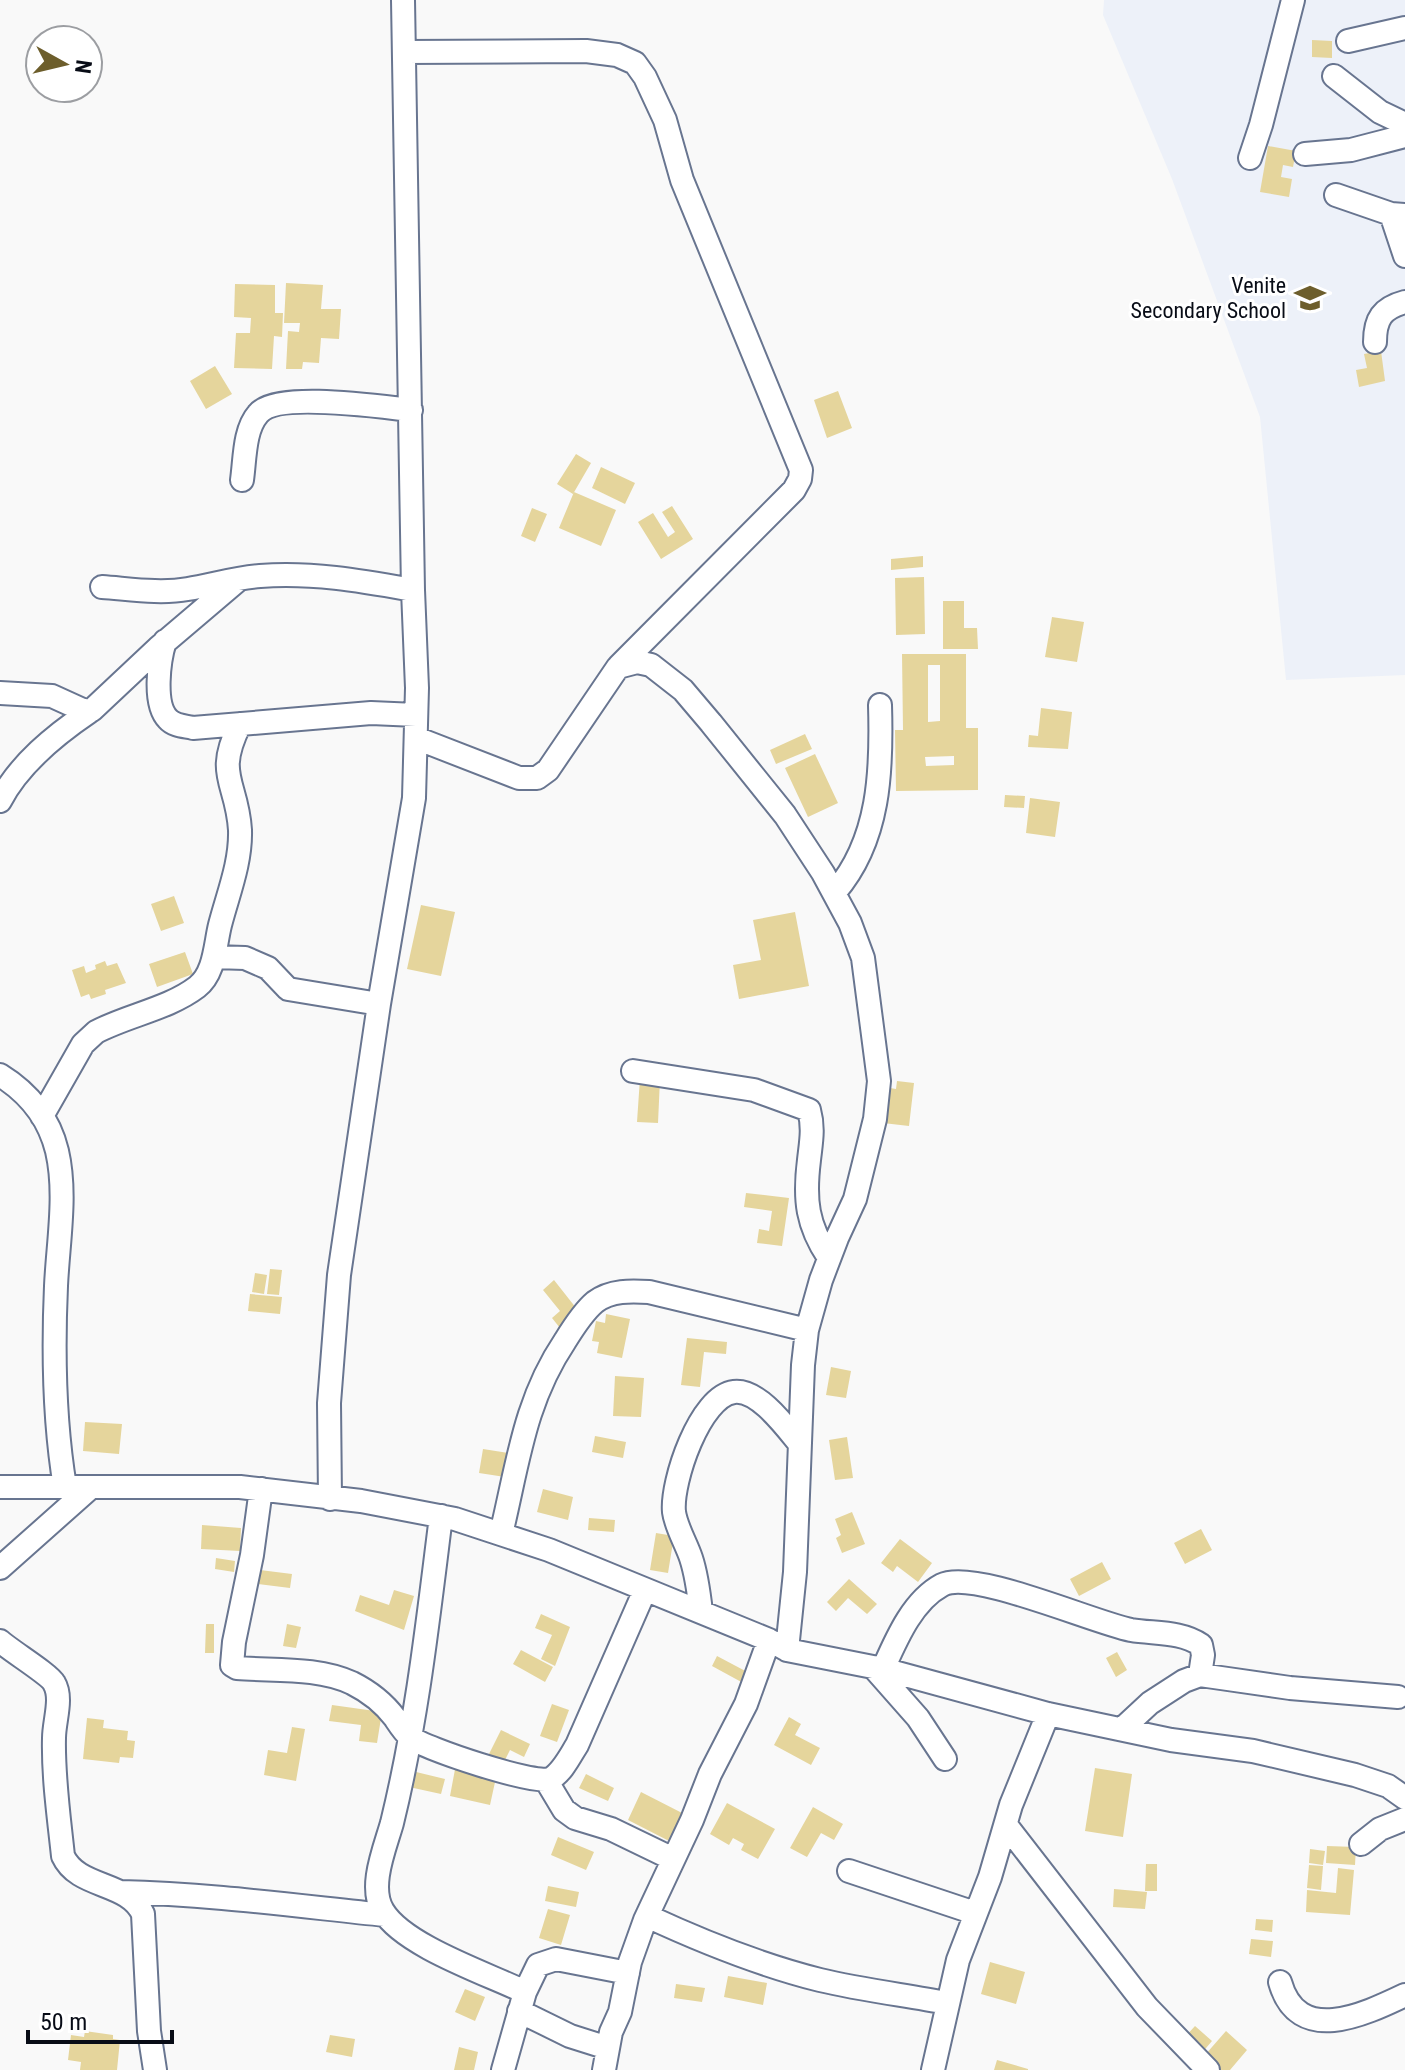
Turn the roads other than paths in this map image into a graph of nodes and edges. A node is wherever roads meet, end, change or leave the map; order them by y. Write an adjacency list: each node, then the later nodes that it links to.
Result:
1 (403, 0): 5 (street)
2 (1293, 0): 10 (street)
3 (1405, 28): 4 (street)
4 (1348, 41)
5 (404, 52): 16 (street); 22 (street)
6 (1334, 76): 7 (street)
7 (1405, 124)
8 (1405, 136): 9 (street)
9 (1305, 154)
10 (1250, 158)
11 (1336, 195): 12 (street)
12 (1398, 214): 13 (street)
13 (1405, 256)
14 (1405, 302): 15 (street)
15 (1375, 342)
16 (411, 410): 17 (street); 20 (street)
17 (242, 480)
18 (239, 579): 19 (street); 20 (street); 21 (street)
19 (102, 587)
20 (413, 590): 26 (street)
21 (165, 641): 25 (street); 27 (street)
22 (618, 667): 28 (street); 30 (street)
23 (0, 693): 25 (street)
24 (880, 705): 30 (street)
25 (89, 712): 29 (street)
26 (416, 715): 27 (street); 28 (street)
27 (240, 724): 31 (street)
28 (416, 738): 32 (street)
29 (0, 801)
30 (835, 892): 36 (street)
31 (214, 957): 32 (street); 35 (street)
32 (379, 1004): 43 (street)
33 (633, 1071): 36 (street)
34 (0, 1075): 35 (street)
35 (42, 1116): 40 (street)
36 (829, 1258): 37 (street)
37 (807, 1330): 38 (street); 45 (street)
38 (799, 1443): 48 (street); 50 (street)
39 (0, 1487): 40 (street)
40 (65, 1487): 41 (street)
41 (90, 1488): 42 (street); 46 (street)
42 (261, 1489): 43 (street); 56 (street)
43 (330, 1499): 44 (street)
44 (441, 1516): 45 (street); 56 (street)
45 (501, 1534): 47 (street)
46 (0, 1568)
47 (645, 1590): 48 (street); 58 (street)
48 (701, 1612): 50 (street)
49 (0, 1641): 65 (street)
50 (778, 1645): 51 (street); 63 (street)
51 (878, 1668): 52 (street); 54 (street); 57 (street)
52 (1200, 1675): 53 (street); 55 (street)
53 (1398, 1697)
54 (1048, 1714): 55 (street); 61 (street)
55 (1122, 1729): 59 (street)
56 (410, 1737): 58 (street); 67 (street)
57 (945, 1759)
58 (546, 1780): 63 (street)
59 (1405, 1798)
60 (1405, 1819): 62 (street)
61 (1006, 1825): 66 (street); 78 (street)
62 (1361, 1844)
63 (673, 1859): 68 (street)
64 (849, 1871): 66 (street)
65 (121, 1892): 67 (street); 75 (street)
66 (975, 1913): 73 (street)
67 (385, 1915): 72 (street)
68 (647, 1916): 69 (street); 73 (street)
69 (628, 1973): 72 (street); 74 (street)
70 (1280, 1982): 71 (street)
71 (1405, 1995)
72 (522, 2001): 74 (street); 76 (street)
73 (947, 2003): 77 (street)
74 (606, 2059)
75 (155, 2070)
76 (503, 2070)
77 (933, 2070)
78 (1208, 2070)

